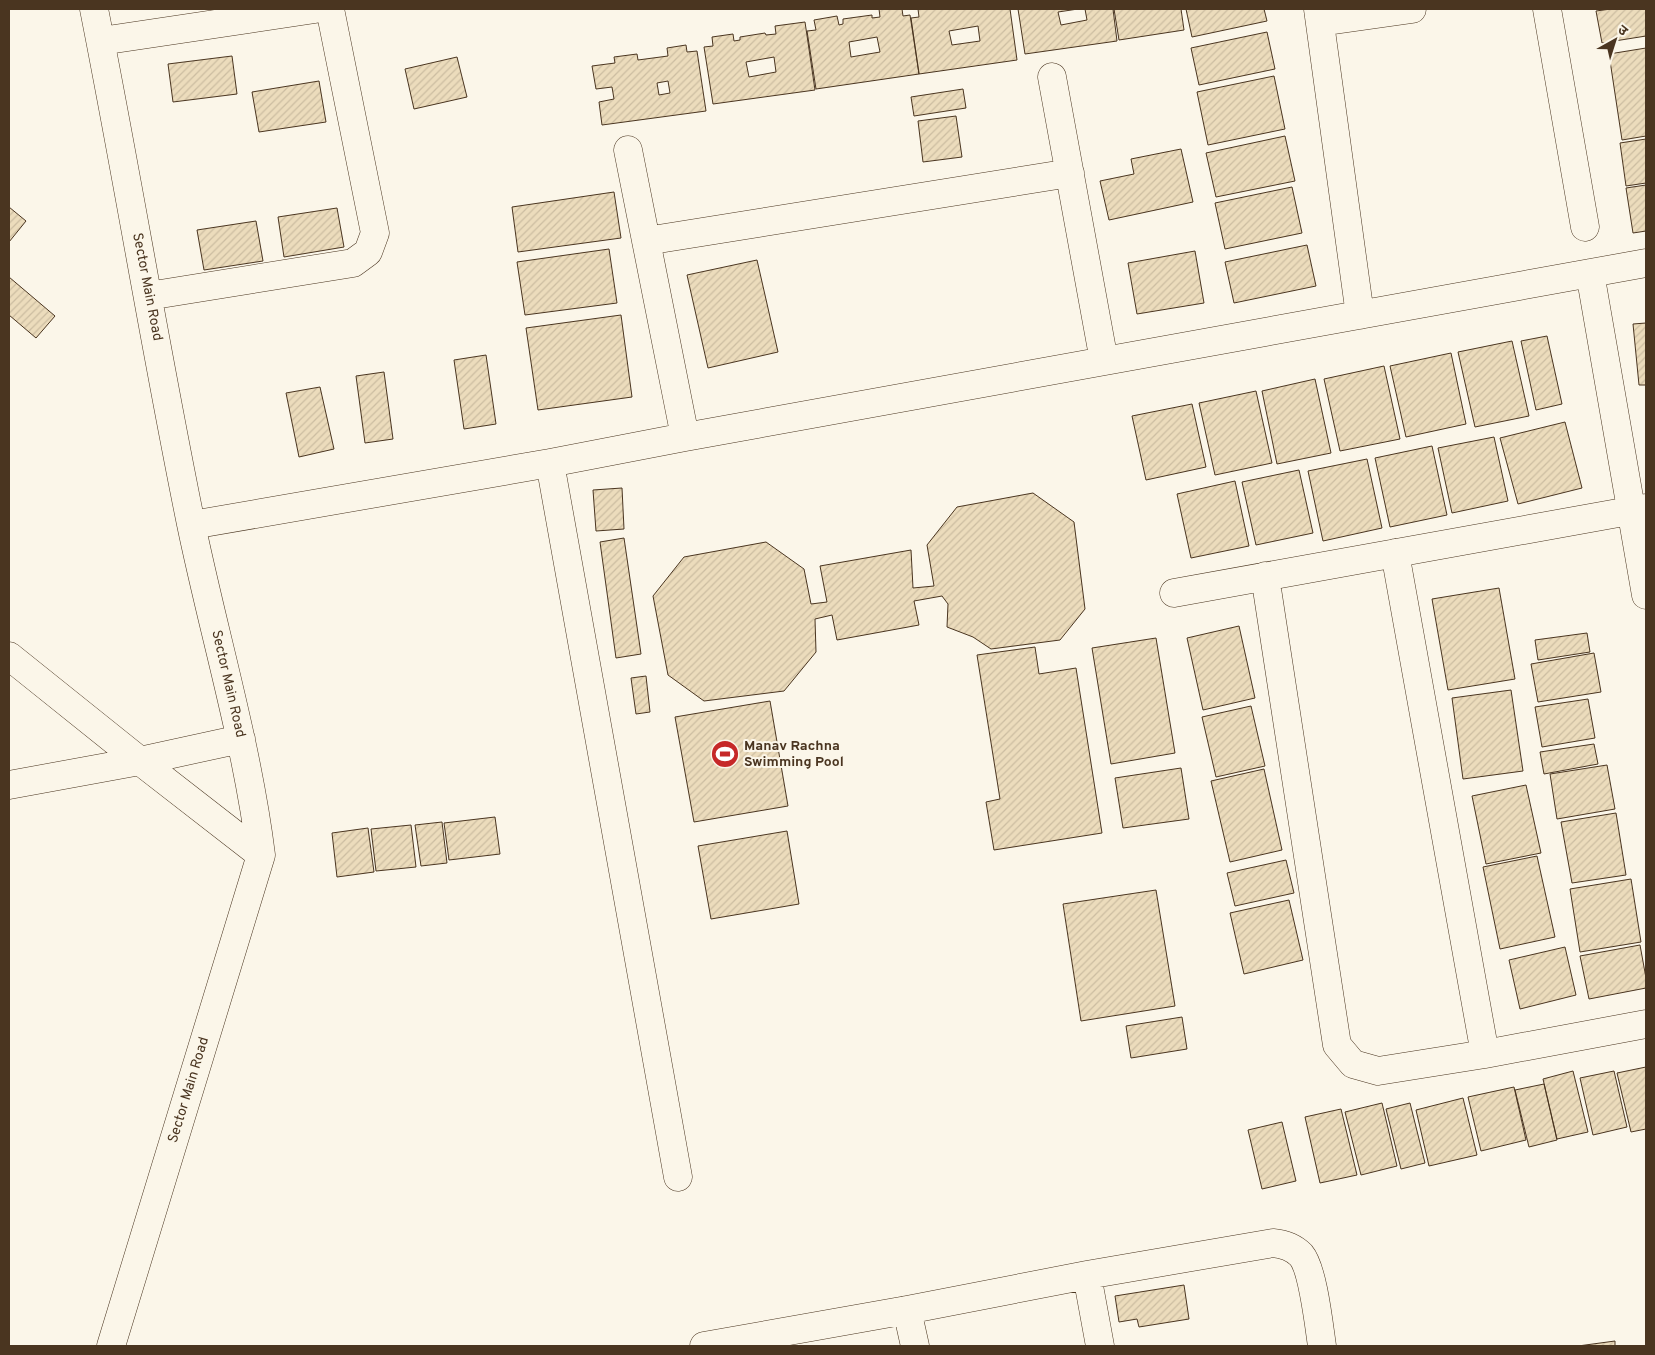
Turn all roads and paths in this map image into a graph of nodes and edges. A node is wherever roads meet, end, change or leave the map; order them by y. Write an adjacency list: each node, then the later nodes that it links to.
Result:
1 (94, 9): 7 (street, Sector Main Road)
2 (315, 9): 7 (street)
3 (330, 9): 15 (street)
4 (1412, 9): 6 (street)
5 (1547, 9): 11 (street)
6 (1319, 15): 16 (street)
7 (100, 41): 15 (street, Sector Main Road)
8 (1052, 77): 10 (street)
9 (628, 150): 12 (street)
10 (1070, 173): 12 (street); 17 (street)
11 (1585, 227)
12 (646, 241): 18 (street)
13 (1646, 263): 14 (street)
14 (1590, 273): 16 (street); 20 (street)
15 (148, 296): 21 (street, Sector Main Road)
16 (1360, 315): 17 (street)
17 (1104, 361): 18 (street)
18 (685, 437): 19 (street)
19 (550, 463): 21 (street); 33 (street)
20 (1639, 509): 22 (street); 25 (street)
21 (192, 525): 27 (street, Sector Main Road)
22 (1395, 552): 23 (street); 32 (street)
23 (1265, 576): 24 (street); 32 (street)
24 (1174, 593)
25 (1646, 595)
26 (9, 656): 28 (street)
27 (241, 739): 28 (street); 30 (street, Sector Main Road)
28 (140, 761): 29 (street); 30 (street)
29 (9, 785)
30 (261, 855): 36 (street, Sector Main Road)
31 (1646, 1024): 32 (street)
32 (1485, 1054)
33 (678, 1177)
34 (1087, 1275): 35 (street); 39 (street); 40 (street)
35 (907, 1310): 37 (street); 38 (street)
36 (111, 1346)
37 (704, 1346)
38 (915, 1346)
39 (1100, 1346)
40 (1322, 1346)

